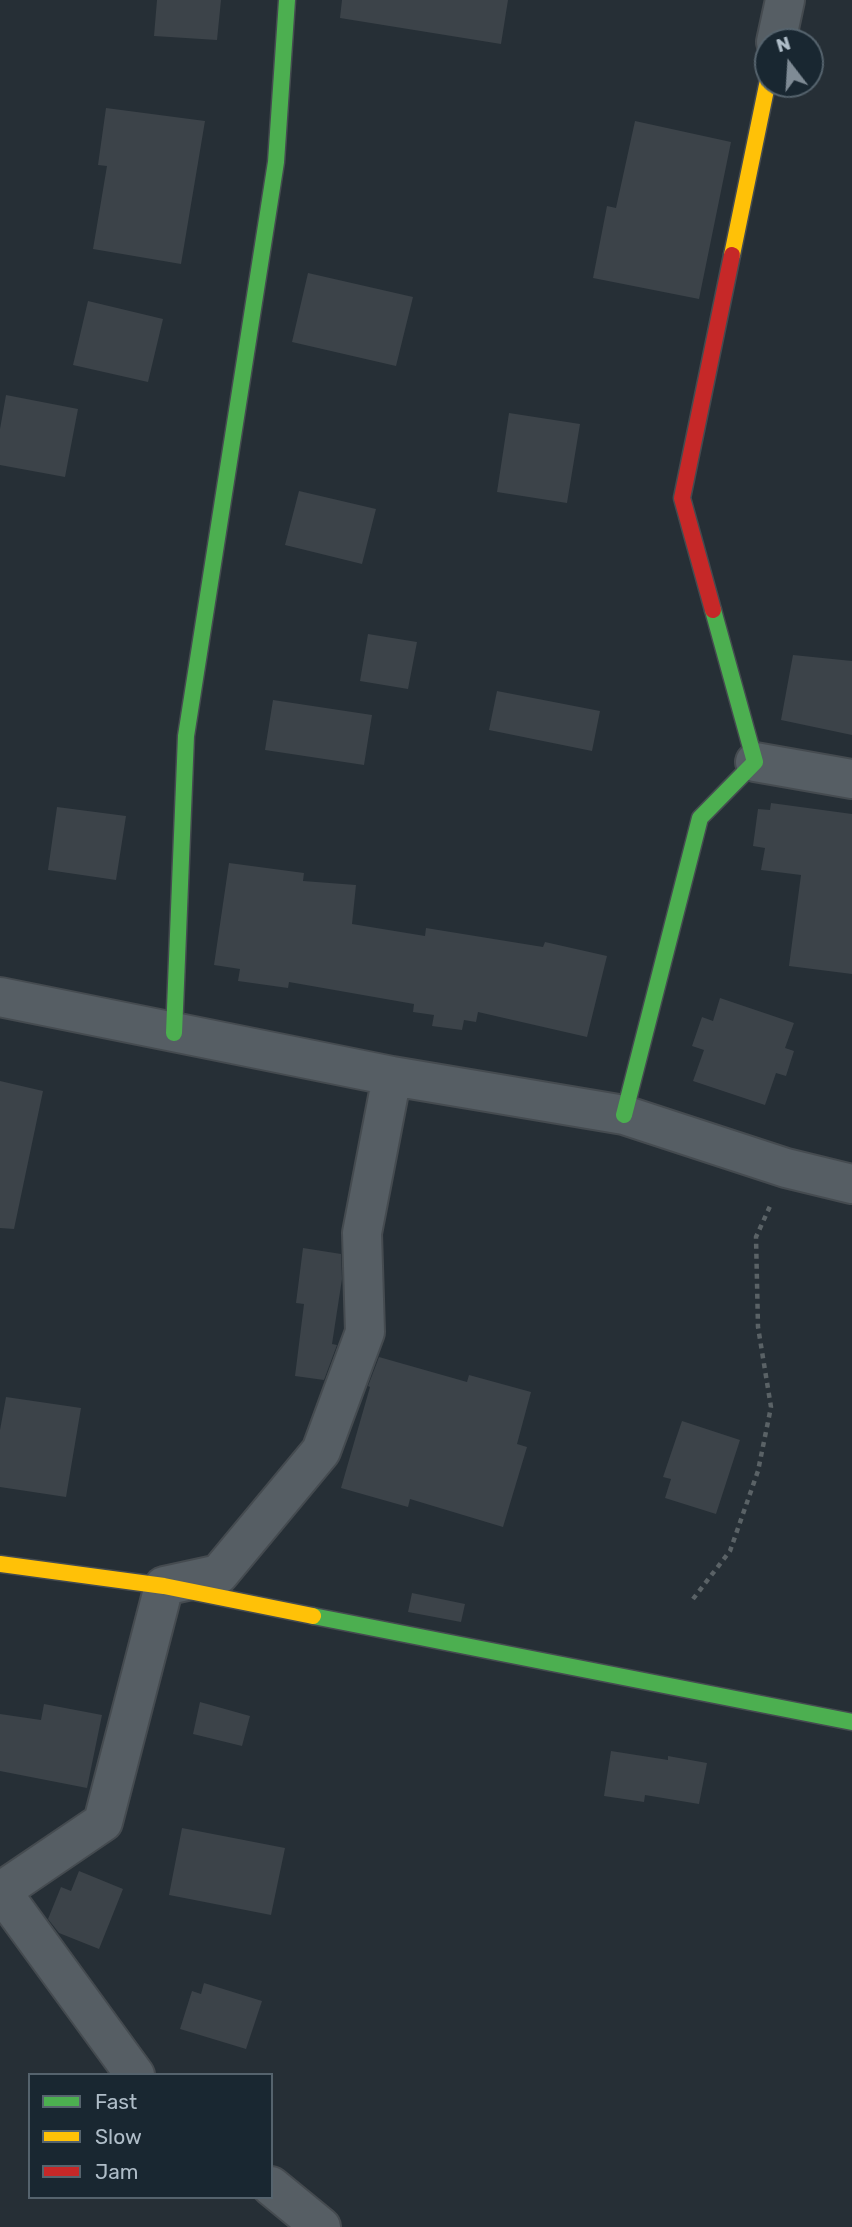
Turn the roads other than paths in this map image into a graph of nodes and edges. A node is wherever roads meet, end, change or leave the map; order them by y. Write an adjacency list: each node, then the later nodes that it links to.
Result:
1 (287, 0): 8 (street)
2 (785, 0): 3 (street)
3 (779, 28)
4 (764, 98): 5 (street)
5 (755, 762): 6 (street); 10 (street)
6 (852, 779)
7 (0, 998): 8 (street)
8 (174, 1033): 9 (street)
9 (392, 1076): 10 (street); 13 (street)
10 (624, 1115): 11 (street)
11 (852, 1184)
12 (0, 1564): 13 (street)
13 (164, 1586): 14 (street); 15 (street)
14 (852, 1722)
15 (1, 1892): 16 (street)
16 (134, 2073)
17 (273, 2188): 18 (street)
18 (321, 2227)

